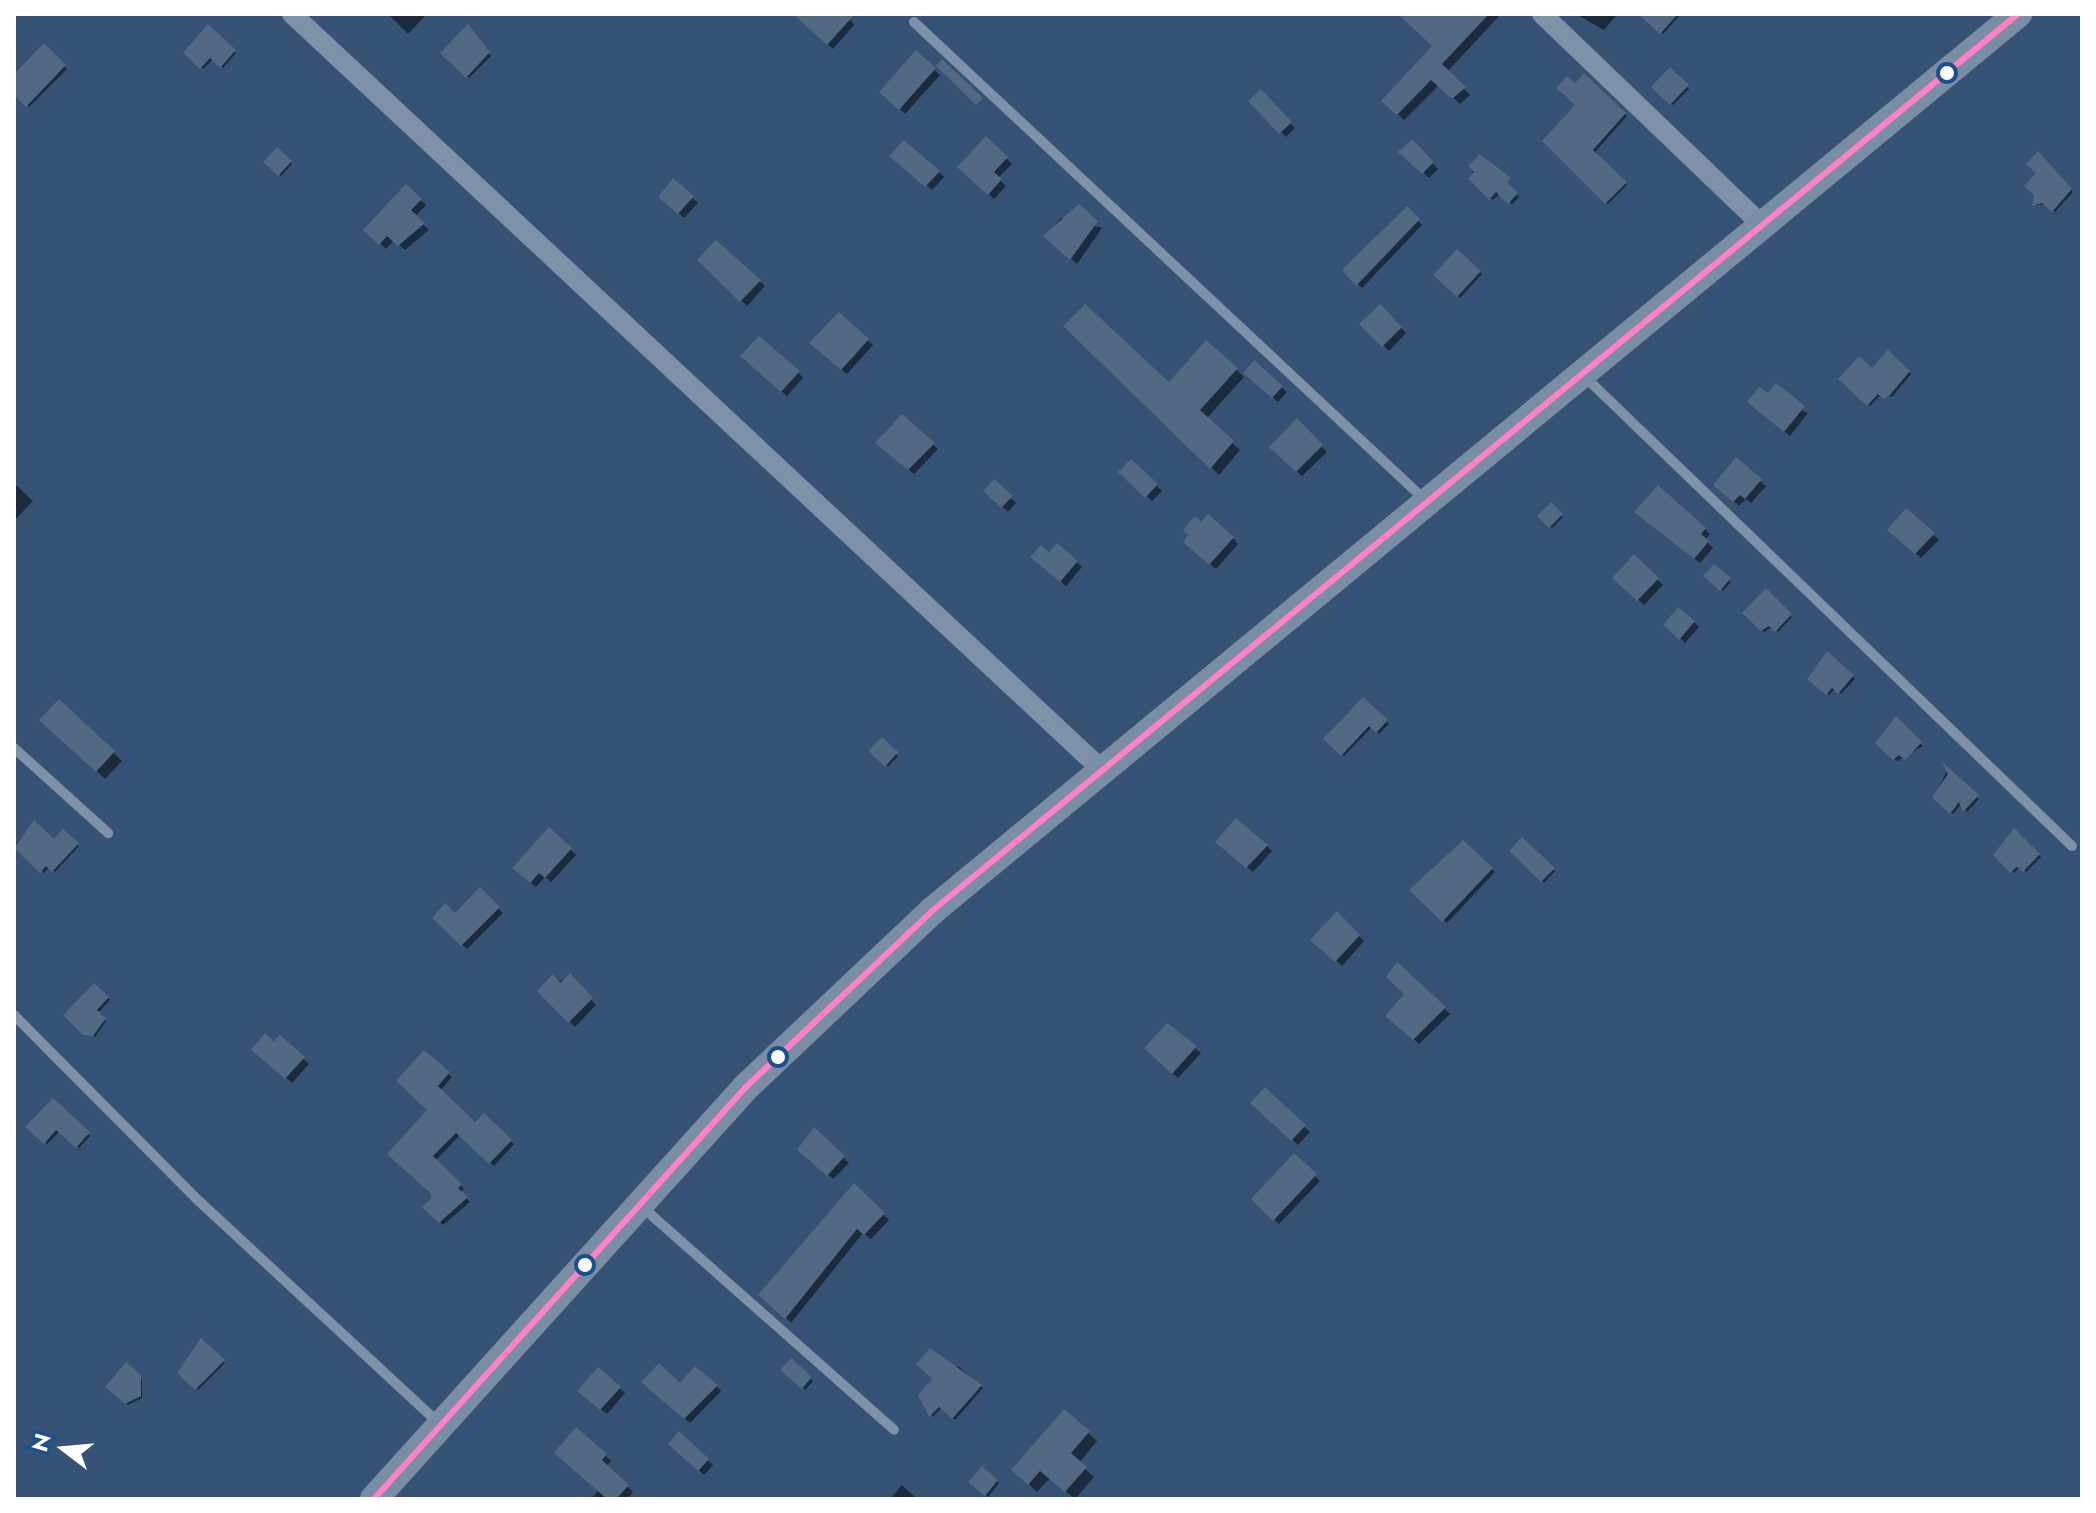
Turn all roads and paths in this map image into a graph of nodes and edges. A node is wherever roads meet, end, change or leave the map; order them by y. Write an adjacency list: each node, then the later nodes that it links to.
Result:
1 (292, 14): 9 (street)
2 (1542, 14): 5 (street)
3 (2018, 14): 5 (main road)
4 (914, 22): 7 (lane)
5 (1762, 225): 6 (main road)
6 (1581, 373): 7 (main road); 11 (lane)
7 (1426, 502): 9 (main road)
8 (14, 748): 10 (lane)
9 (1101, 769): 13 (main road)
10 (108, 833)
11 (2072, 846)
12 (14, 1015): 14 (lane)
13 (639, 1204): 14 (main road); 15 (lane)
14 (441, 1425): 16 (main road)
15 (894, 1430)
16 (374, 1499)

